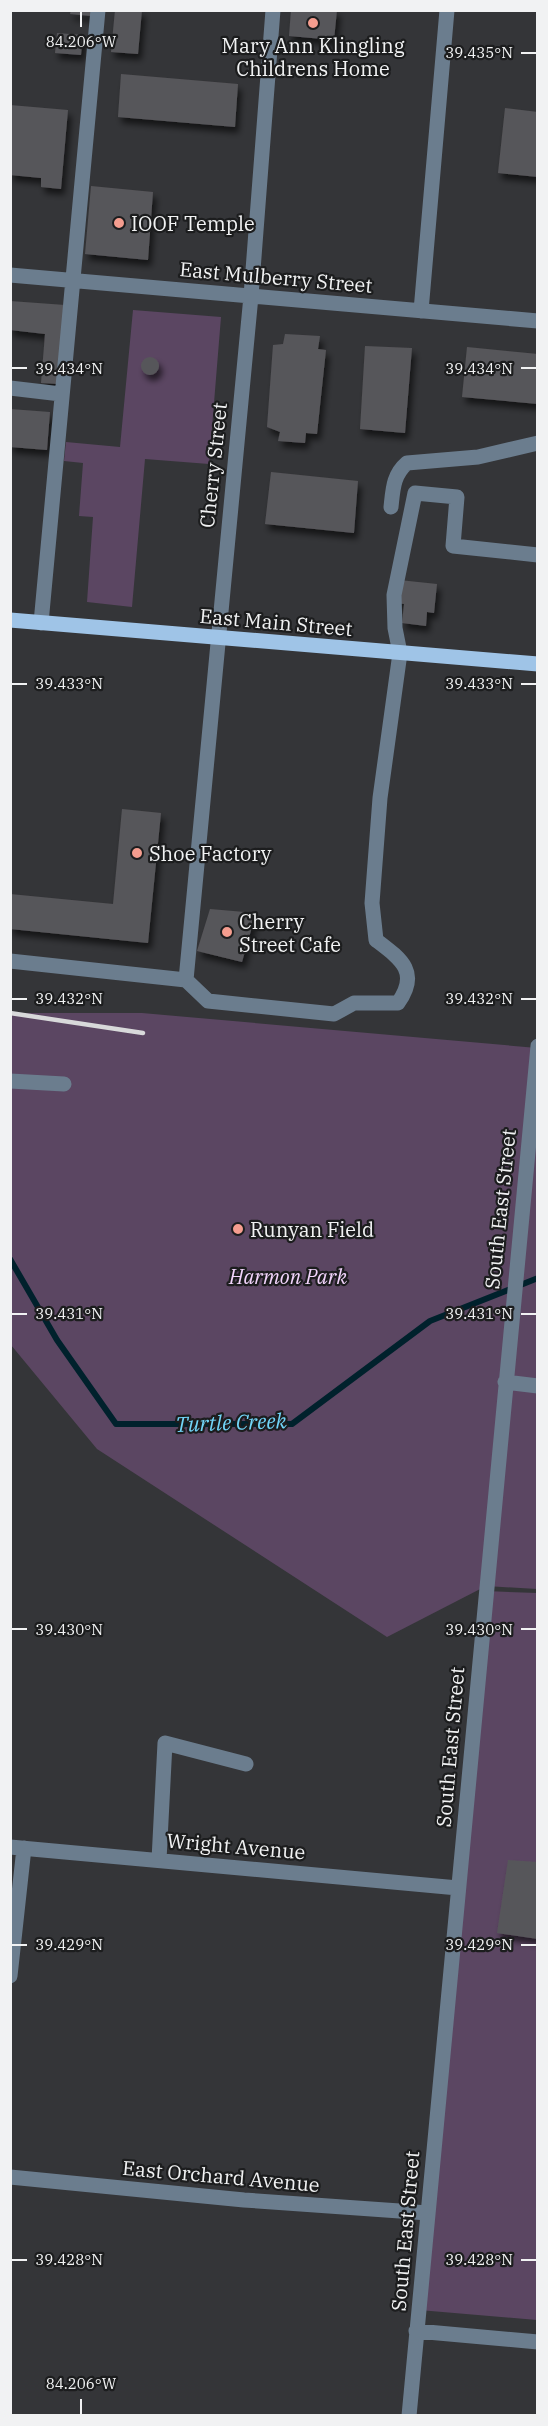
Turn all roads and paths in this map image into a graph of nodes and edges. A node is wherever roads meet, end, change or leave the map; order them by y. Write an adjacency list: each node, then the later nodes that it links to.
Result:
1 (98, 10): 5 (street)
2 (273, 10): 6 (street, Cherry Street)
3 (447, 10): 7 (street)
4 (10, 275): 5 (street, East Mulberry Street)
5 (72, 280): 6 (street, East Mulberry Street); 10 (street)
6 (251, 296): 7 (street, East Mulberry Street); 16 (street, Cherry Street)
7 (421, 311): 8 (street, East Mulberry Street)
8 (537, 321)
9 (10, 388): 10 (street)
10 (62, 394): 15 (street)
11 (537, 443): 12 (street)
12 (391, 507)
13 (537, 555): 17 (street)
14 (10, 621): 15 (main road, East Main Street)
15 (41, 623): 16 (main road, East Main Street)
16 (218, 638): 17 (main road, East Main Street); 20 (street, Cherry Street)
17 (400, 653): 18 (main road, East Main Street); 20 (street)
18 (537, 664)
19 (10, 961): 20 (street)
20 (186, 980)
21 (537, 1046): 24 (street, South East Street)
22 (10, 1081): 23 (street)
23 (64, 1084)
24 (505, 1382): 25 (street); 29 (street, South East Street)
25 (537, 1386)
26 (246, 1764): 28 (street)
27 (17, 1848): 28 (street, Wright Avenue); 30 (street)
28 (159, 1860): 29 (street, Wright Avenue)
29 (458, 1888): 32 (street, South East Street)
30 (10, 1976)
31 (10, 2177): 32 (street, East Orchard Avenue)
32 (428, 2213): 33 (street, South East Street)
33 (416, 2331): 34 (street); 35 (street, South East Street)
34 (537, 2342)
35 (409, 2415)

